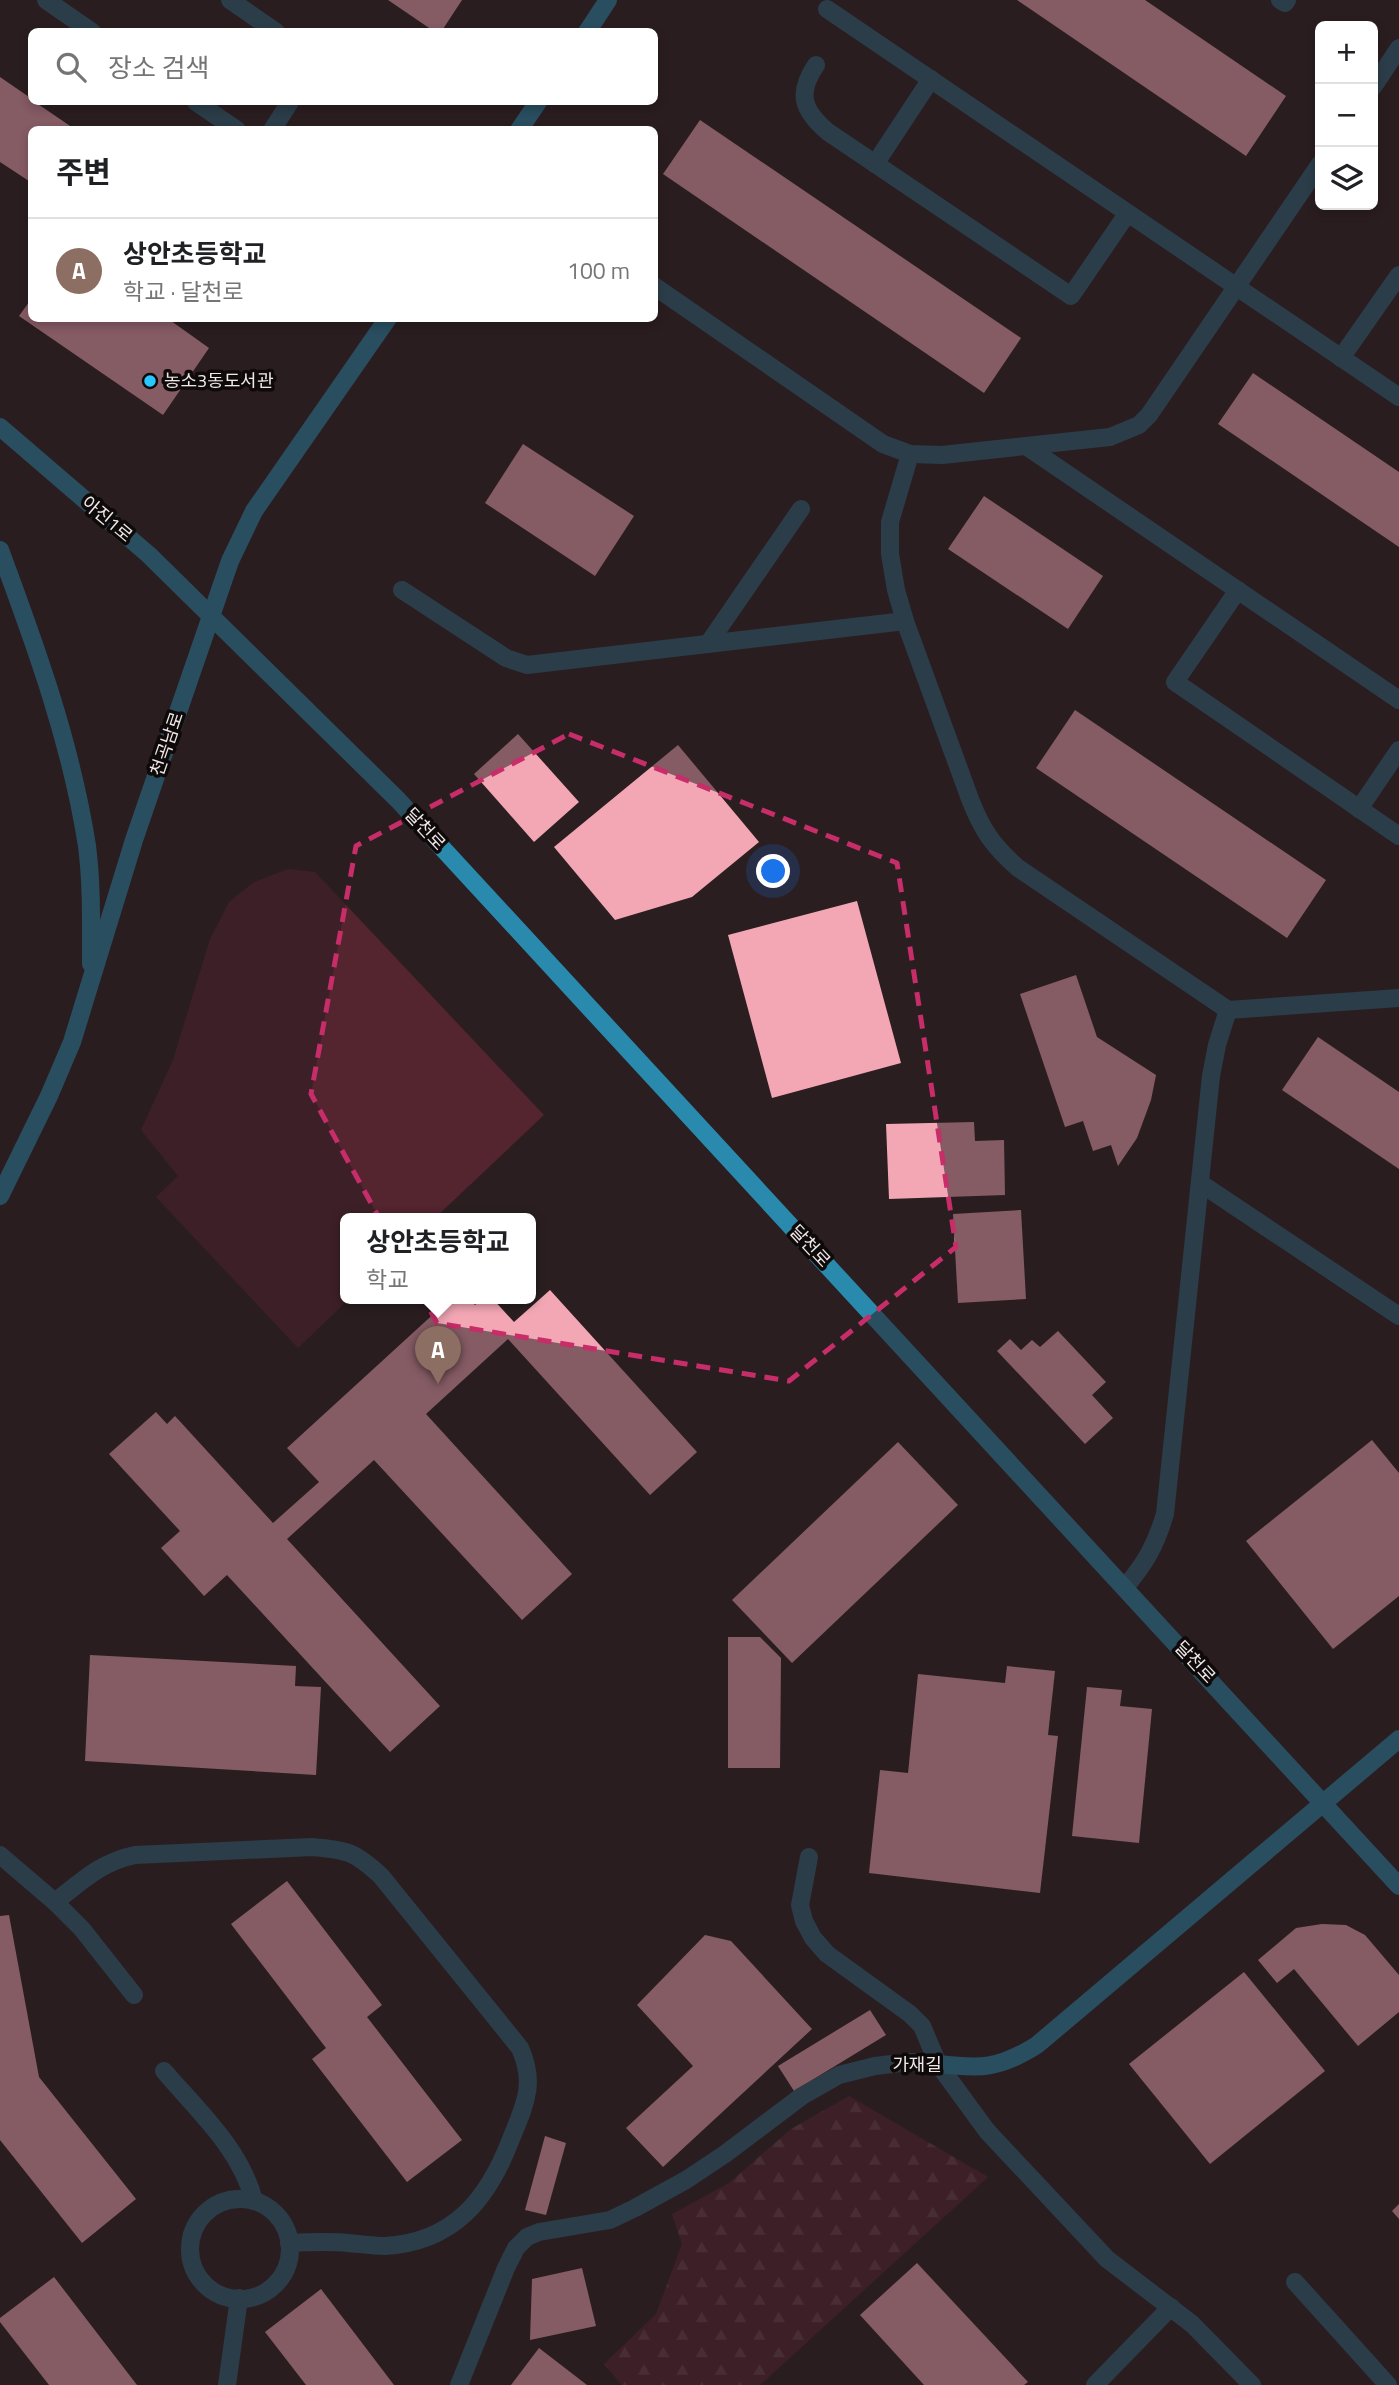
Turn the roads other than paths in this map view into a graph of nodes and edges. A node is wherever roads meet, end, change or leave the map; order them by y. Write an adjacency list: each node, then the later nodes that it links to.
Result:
1 (46, 0): 7 (street)
2 (230, 0): 8 (street)
3 (608, 0): 9 (street)
4 (1280, 0): 5 (street)
5 (1287, 0)
6 (827, 9): 12 (street)
7 (86, 28)
8 (270, 28)
9 (590, 28)
10 (1399, 48): 13 (street)
11 (816, 65): 20 (street)
12 (931, 79): 20 (street); 22 (street)
13 (1375, 84)
14 (200, 105): 17 (street)
15 (288, 105): 18 (street)
16 (536, 105): 19 (street)
17 (231, 126)
18 (275, 126)
19 (522, 126)
20 (875, 164): 22 (street)
21 (1315, 171): 24 (street)
22 (1127, 214): 24 (street)
23 (1399, 275): 27 (street)
24 (1237, 288): 27 (street); 30 (street)
25 (658, 289): 31 (street)
26 (385, 322): 36 (street, 천곡남로)
27 (1341, 358): 28 (street)
28 (1399, 397)
29 (0, 427): 36 (street, 아진1로)
30 (1026, 446): 31 (street); 35 (street)
31 (911, 454): 37 (street)
32 (801, 509): 38 (street)
33 (0, 550): 43 (street)
34 (402, 590): 38 (street)
35 (1238, 590): 39 (street); 41 (street)
36 (212, 615): 43 (street, 천곡남로); 49 (street, 달천로)
37 (905, 621): 38 (street); 45 (street)
38 (708, 644)
39 (1399, 700)
40 (1399, 750): 41 (street)
41 (1359, 808): 42 (street)
42 (1399, 836)
43 (90, 989): 47 (street, 천곡남로)
44 (1399, 998): 45 (street)
45 (1228, 1010): 46 (street)
46 (1200, 1183): 48 (street); 49 (street)
47 (0, 1196)
48 (1399, 1316)
49 (1125, 1587): 51 (street, 달천로)
50 (1399, 1739): 51 (street, 가재길)
51 (1323, 1802): 54 (street, 달천로); 57 (street, 가재길)
52 (0, 1855): 55 (street)
53 (809, 1857): 57 (street)
54 (1399, 1886)
55 (55, 1902): 56 (street); 60 (street)
56 (134, 1995)
57 (938, 2064): 63 (street); 65 (street, 가재길)
58 (164, 2071): 59 (street)
59 (254, 2201): 60 (street); 62 (street)
60 (289, 2243): 62 (street)
61 (1295, 2282): 68 (street)
62 (239, 2298): 64 (street)
63 (1171, 2307): 66 (street); 67 (street)
64 (227, 2385)
65 (459, 2385)
66 (1095, 2385)
67 (1252, 2385)
68 (1388, 2385)

